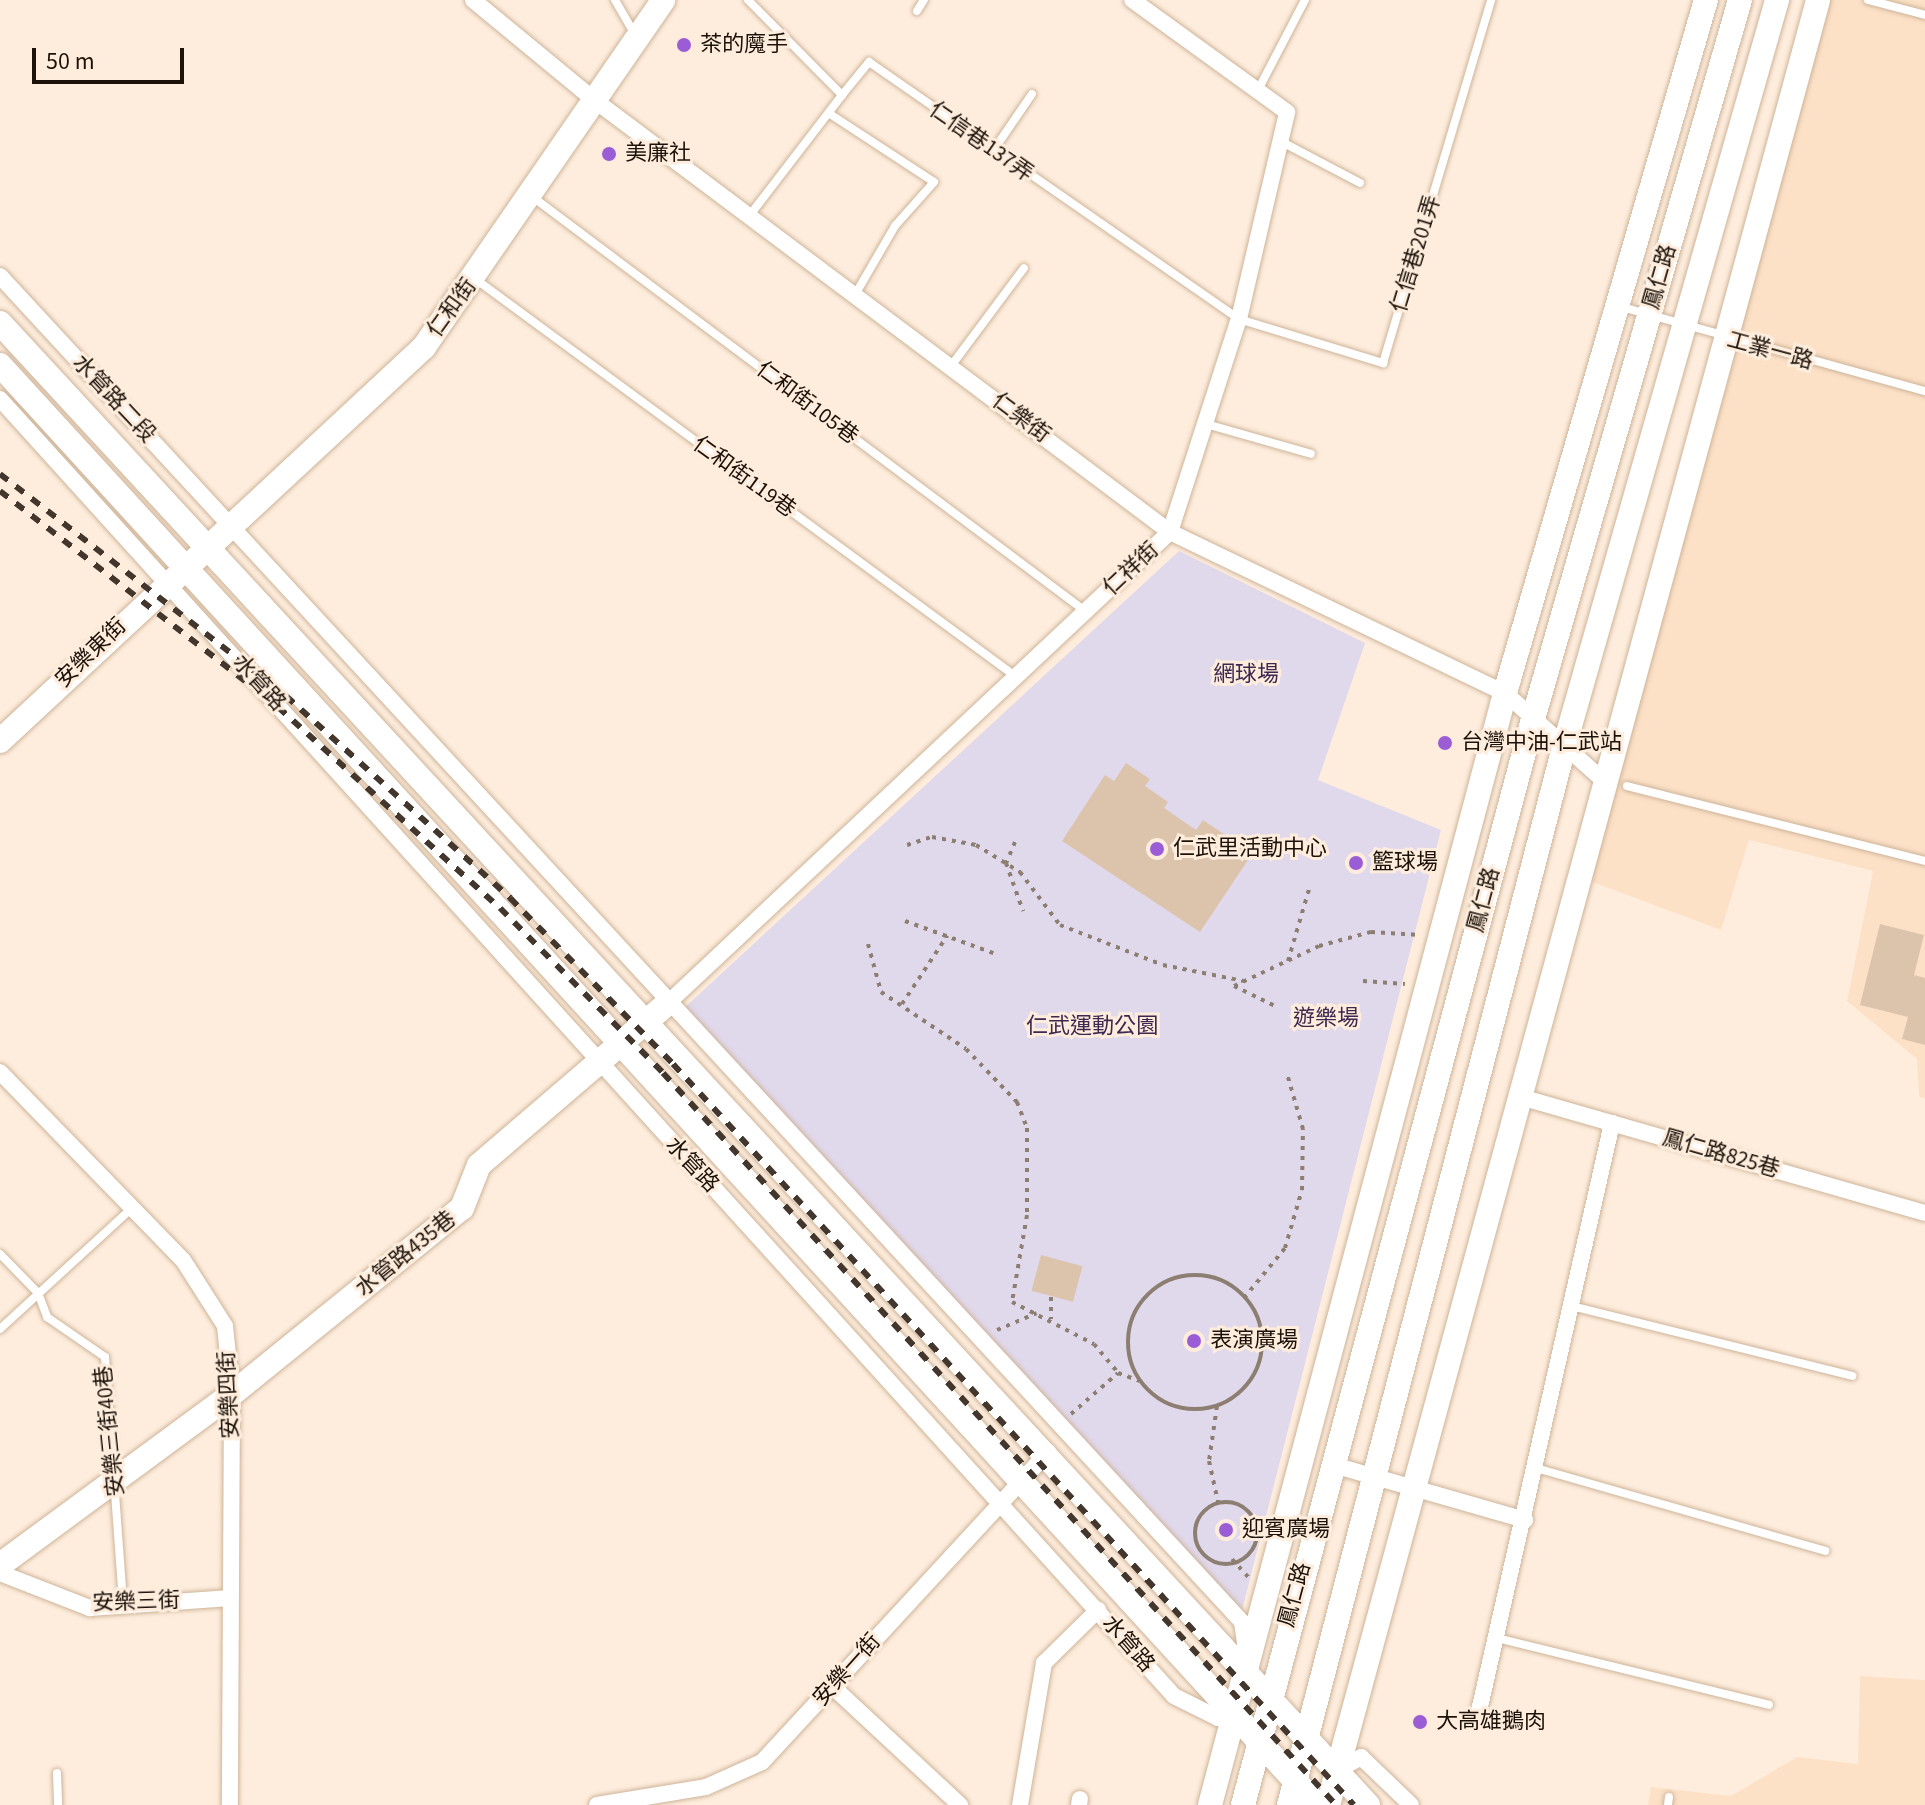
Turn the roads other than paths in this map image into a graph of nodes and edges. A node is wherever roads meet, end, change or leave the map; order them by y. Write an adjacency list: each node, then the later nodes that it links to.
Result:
1 (473, 0): 20 (street, 仁樂街)
2 (615, 0): 16 (lane)
3 (663, 0): 16 (main road, 仁和街)
4 (748, 0): 19 (lane)
5 (924, 0): 14 (lane)
6 (1132, 0): 17 (street, 仁祥街)
7 (1305, 0): 17 (lane)
8 (1491, 0): 33 (lane, 仁信巷201弄)
9 (1706, 0): 31 (main road, 鳳仁路)
10 (1740, 0): 32 (main road, 鳳仁路)
11 (1777, 0): 35 (main road, 鳳仁路)
12 (1818, 0): 36 (main road)
13 (1868, 0): 15 (lane)
14 (917, 11)
15 (1925, 15)
16 (637, 37): 20 (main road, 仁和街)
17 (1259, 88): 22 (street, 仁祥街)
18 (1032, 94): 23 (lane)
19 (842, 95): 21 (lane); 23 (lane, 仁信巷137弄)
20 (593, 99): 25 (main road, 仁和街); 26 (street, 仁樂街)
21 (830, 114): 26 (lane); 30 (lane)
22 (1282, 142): 24 (lane); 33 (street, 仁祥街)
23 (993, 151): 33 (lane, 仁信巷137弄)
24 (1360, 183)
25 (529, 194): 29 (main road, 仁和街); 47 (lane, 仁和街105巷)
26 (750, 215): 30 (street, 仁樂街)
27 (1024, 268): 38 (lane)
28 (0, 276): 43 (street, 水管路二段)
29 (474, 278): 43 (main road, 仁和街); 48 (lane, 仁和街119巷)
30 (856, 293): 38 (street, 仁樂街)
31 (1617, 306): 32 (lane, 工業一路); 49 (main road, 鳳仁路)
32 (1649, 316): 35 (lane, 工業一路); 50 (main road, 鳳仁路)
33 (1239, 319): 41 (street, 仁祥街)
34 (0, 323): 45 (main road, 水管路二段)
35 (1684, 326): 36 (lane, 工業一路); 52 (main road, 鳳仁路)
36 (1724, 340): 39 (lane, 工業一路); 53 (main road)
37 (0, 365): 46 (main road)
38 (951, 366): 44 (street, 仁樂街)
39 (1925, 391)
40 (0, 399): 46 (street)
41 (1206, 424): 42 (lane); 44 (street, 仁祥街)
42 (1311, 454)
43 (229, 523): 45 (main road, 仁和街); 56 (street)
44 (1170, 532): 47 (street, 仁祥街); 49 (street, 仁樂街)
45 (205, 543): 46 (main road, 仁和街); 57 (main road)
46 (175, 572): 51 (main road, 安樂東街); 58 (main road, 水管路); 59 (street, 水管路)
47 (1085, 611): 48 (street, 仁祥街)
48 (1015, 676): 56 (street, 仁祥街)
49 (1505, 693): 50 (street, 仁樂街); 87 (main road, 鳳仁路)
50 (1533, 719): 52 (street, 仁樂街); 72 (main road, 鳳仁路)
51 (0, 741)
52 (1564, 747): 53 (street, 仁樂街); 74 (main road, 鳳仁路)
53 (1602, 779): 61 (main road)
54 (1627, 786): 55 (lane)
55 (1925, 861)
56 (668, 1003): 57 (main road, 水管路435巷); 87 (street)
57 (649, 1019): 58 (main road, 水管路435巷); 71 (main road)
58 (625, 1042): 59 (main road, 水管路435巷); 75 (main road, 水管路)
59 (599, 1064): 70 (main road, 水管路435巷); 78 (street, 水管路)
60 (0, 1072): 63 (street, 安樂四街)
61 (1517, 1096): 62 (street, 鳳仁路825巷); 77 (main road)
62 (1612, 1123): 64 (street, 鳳仁路825巷); 67 (street)
63 (134, 1206): 66 (lane); 70 (street, 安樂四街)
64 (1925, 1213)
65 (0, 1254): 66 (lane, 安樂三街40巷)
66 (38, 1293): 68 (lane); 76 (lane, 安樂三街40巷)
67 (1572, 1306): 69 (lane); 73 (street)
68 (0, 1329)
69 (1852, 1376)
70 (232, 1394): 76 (main road, 水管路435巷); 83 (street, 安樂四街)
71 (1048, 1452): 75 (street, 安樂一街); 87 (main road)
72 (1330, 1464): 74 (street); 89 (main road, 鳳仁路)
73 (1536, 1468): 79 (street); 80 (lane)
74 (1373, 1476): 77 (street); 93 (main road, 鳳仁路)
75 (1021, 1479): 78 (street, 安樂一街); 92 (main road, 水管路)
76 (116, 1480): 81 (main road, 水管路435巷); 84 (lane, 安樂三街40巷)
77 (1412, 1487): 79 (street); 95 (main road)
78 (1001, 1499): 85 (street, 水管路); 88 (street, 安樂一街)
79 (1525, 1520): 86 (street)
80 (1825, 1551)
81 (0, 1565)
82 (0, 1573): 84 (street, 安樂三街)
83 (230, 1598): 84 (street, 安樂三街); 99 (street, 安樂四街)
84 (123, 1605)
85 (1098, 1610): 92 (street, 水管路); 102 (street)
86 (1497, 1638): 90 (lane); 91 (street)
87 (1249, 1673): 89 (main road); 92 (main road, 鳳仁路)
88 (832, 1686): 100 (street, 安樂一街); 101 (street)
89 (1268, 1693): 93 (main road); 94 (main road, 鳳仁路)
90 (1769, 1705)
91 (1479, 1711)
92 (1237, 1713): 94 (main road, 水管路); 103 (main road, 鳳仁路)
93 (1305, 1737): 95 (main road); 97 (main road, 鳳仁路)
94 (1260, 1742): 97 (main road, 水管路); 104 (main road, 鳳仁路)
95 (1336, 1771): 107 (main road); 108 (main road); 109 (street)
96 (57, 1773): 98 (lane)
97 (1294, 1780): 105 (main road, 鳳仁路); 106 (main road, 水管路)
98 (58, 1805)
99 (230, 1805)
100 (597, 1805)
101 (960, 1805)
102 (1020, 1805)
103 (1210, 1805)
104 (1243, 1805)
105 (1289, 1805)
106 (1317, 1805)
107 (1328, 1805)
108 (1368, 1805)
109 (1411, 1805)

